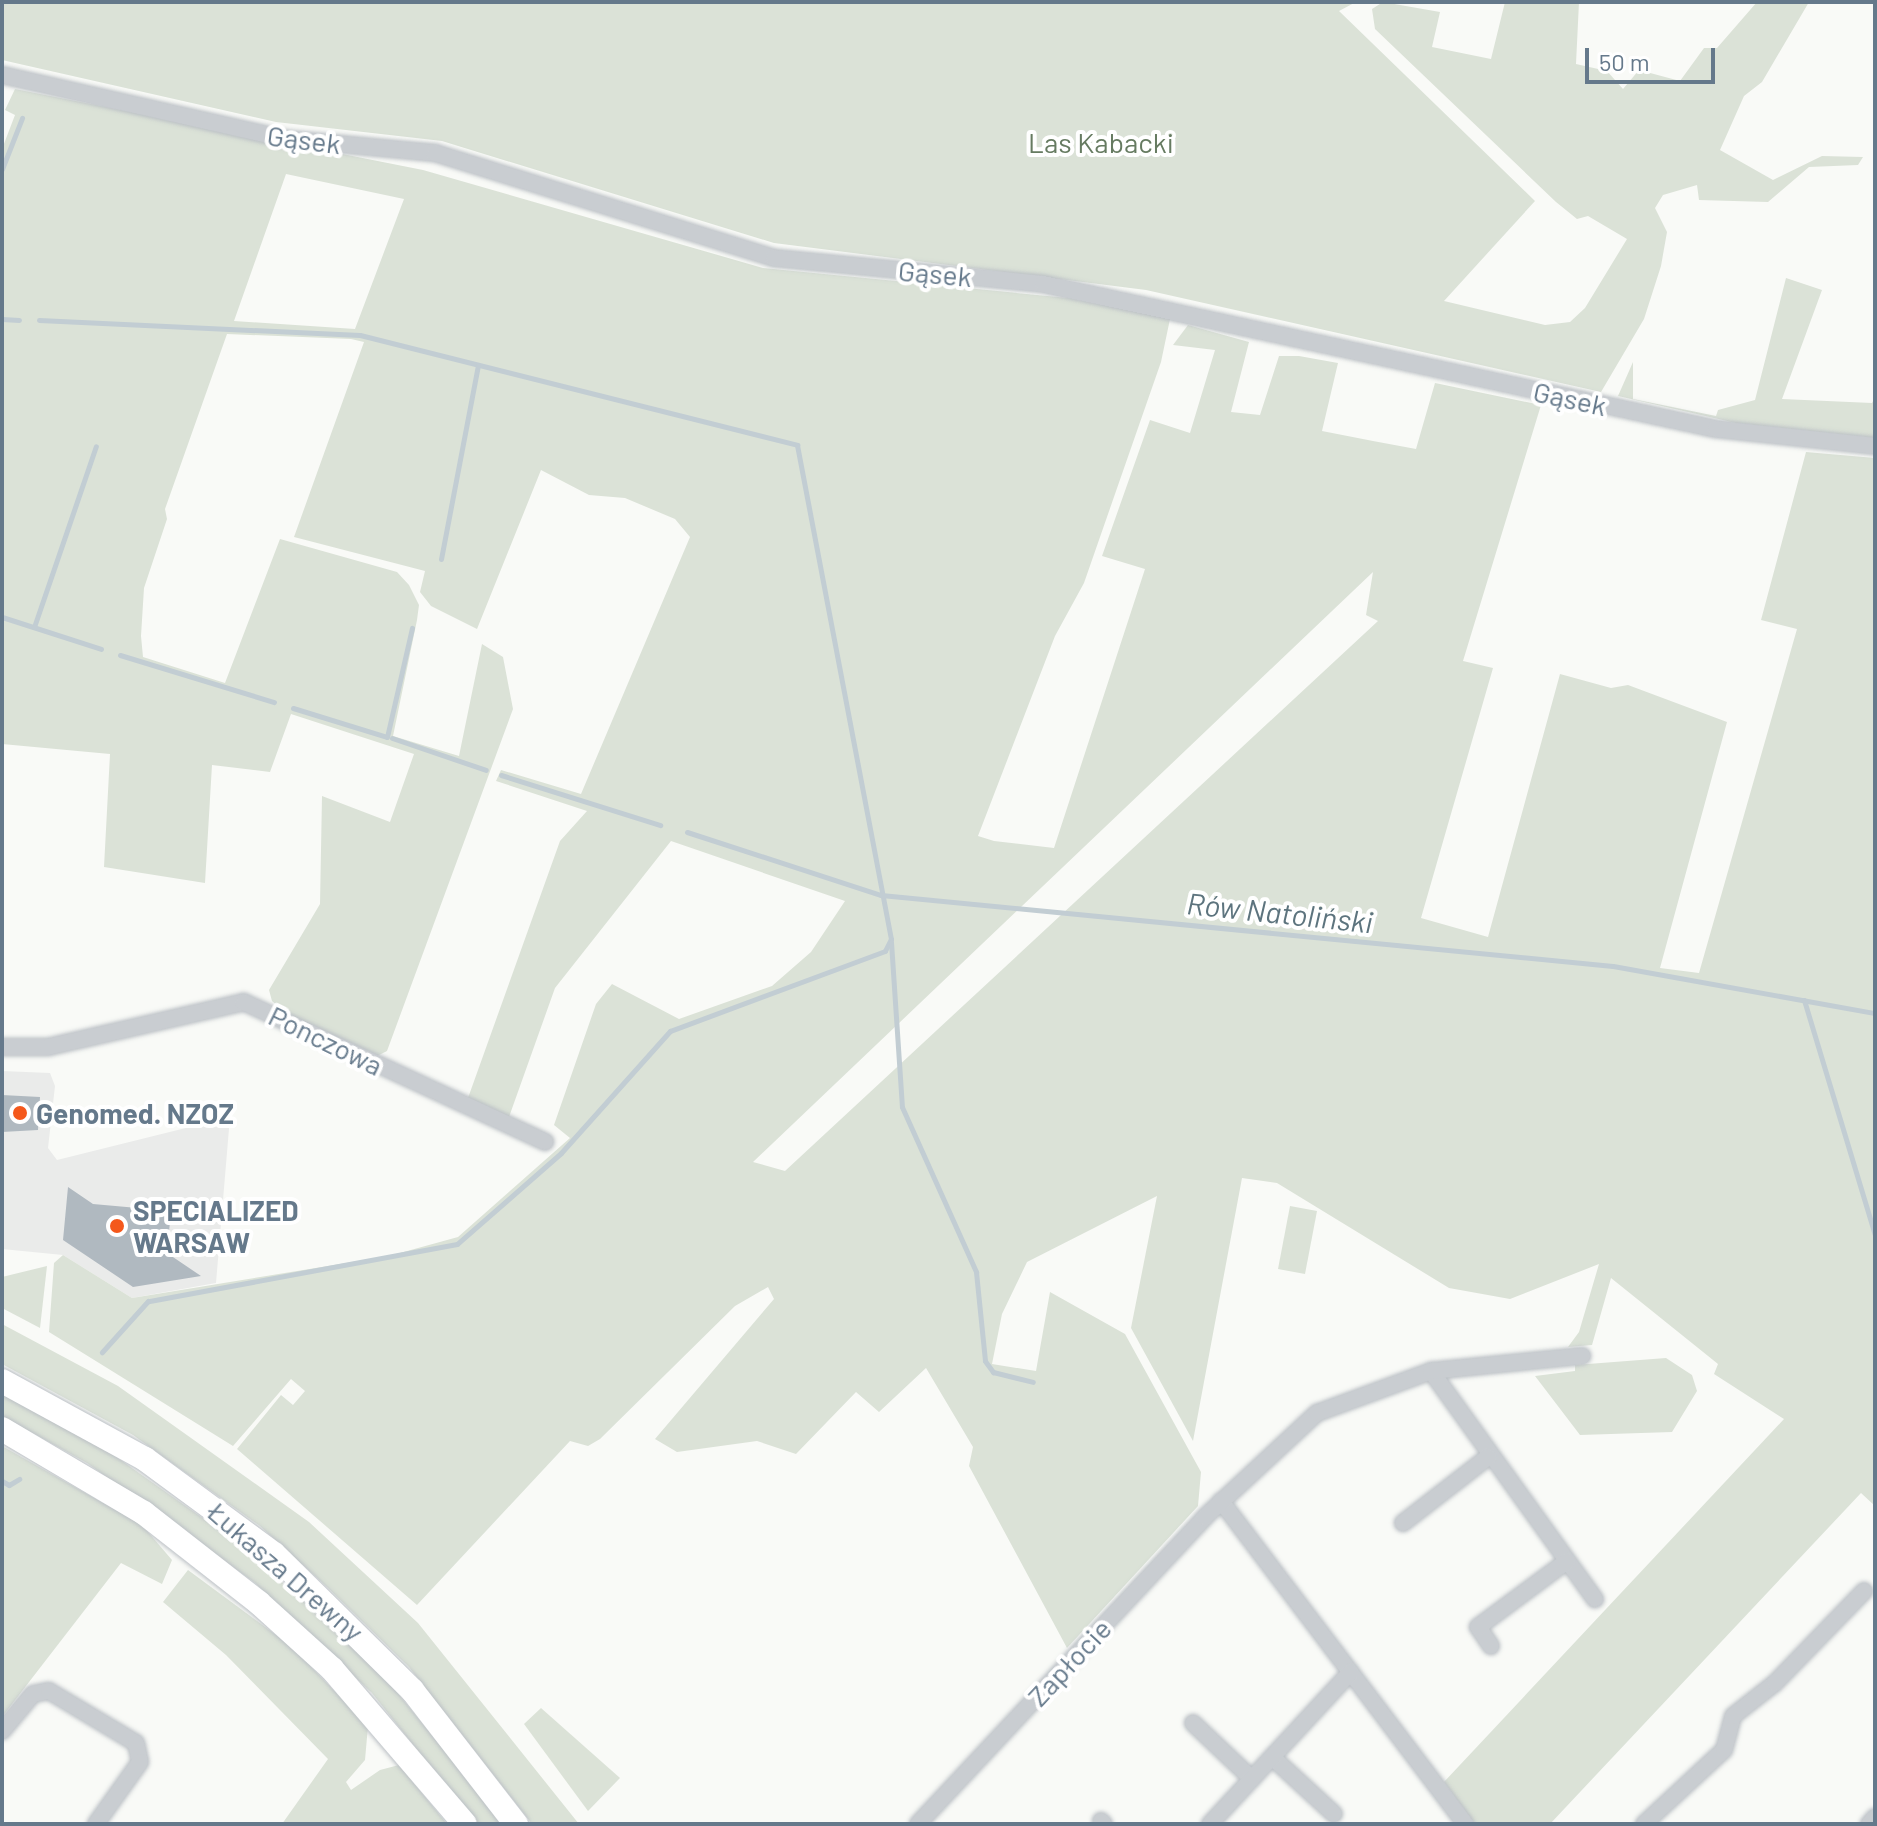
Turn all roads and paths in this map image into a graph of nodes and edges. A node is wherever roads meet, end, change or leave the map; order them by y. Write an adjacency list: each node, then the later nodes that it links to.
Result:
1 (2, 75): 2 (street, Gąsek)
2 (1875, 446)
3 (2, 1047): 4 (street, Ponczowa)
4 (545, 1142)
5 (1582, 1356): 6 (street, Zapłocie)
6 (1431, 1371): 9 (street); 10 (street, Zapłocie)
7 (2, 1381): 26 (main road, Łukasza Drewny)
8 (2, 1429): 25 (main road, Łukasza Drewny)
9 (1488, 1457): 11 (street); 12 (street)
10 (1221, 1501): 16 (street); 27 (street, Zapłocie)
11 (1403, 1523)
12 (1567, 1561): 14 (street); 15 (street)
13 (1864, 1591): 29 (street)
14 (1595, 1599)
15 (1491, 1646)
16 (1351, 1672): 19 (street); 23 (street)
17 (1193, 1723): 20 (street)
18 (2, 1731): 24 (street)
19 (1272, 1757): 20 (street); 21 (street)
20 (1252, 1779): 28 (street)
21 (1334, 1814)
22 (1875, 1817): 30 (street)
23 (1462, 1823)
24 (96, 1824)
25 (465, 1824)
26 (516, 1824)
27 (918, 1824)
28 (1210, 1824)
29 (1644, 1824)
30 (1869, 1824)

